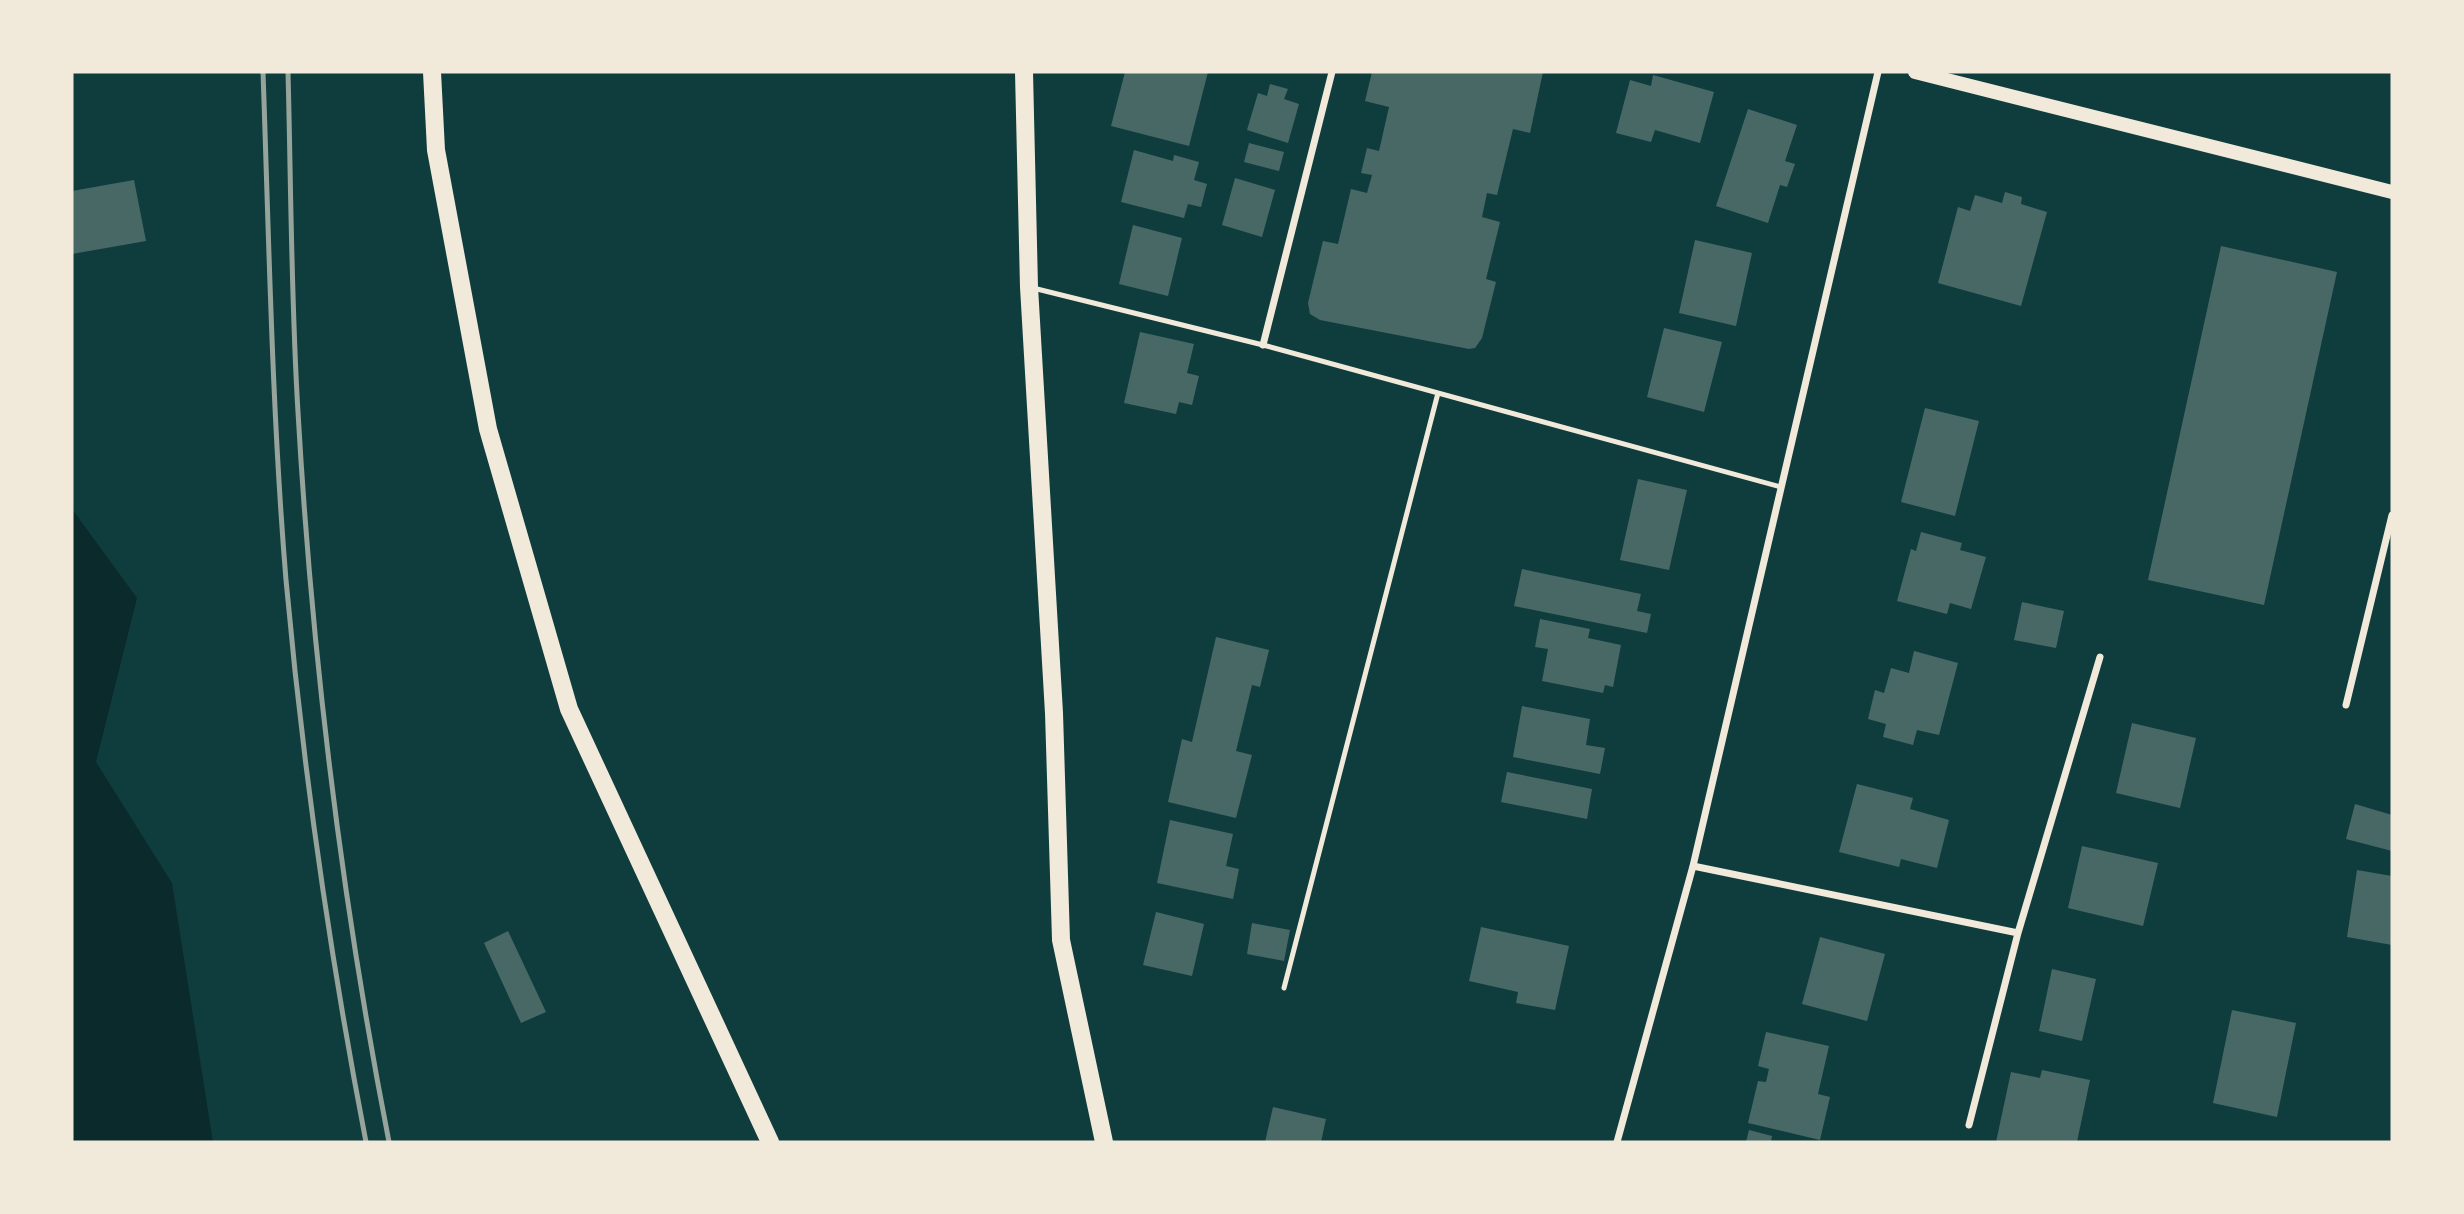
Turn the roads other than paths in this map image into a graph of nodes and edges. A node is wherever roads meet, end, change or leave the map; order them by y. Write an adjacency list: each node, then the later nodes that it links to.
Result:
1 (432, 72): 18 (main road)
2 (1024, 72): 7 (main road)
3 (1332, 72): 8 (street)
4 (1878, 72): 10 (street)
5 (1915, 72): 6 (main road)
6 (2392, 192)
7 (1029, 287): 8 (lane); 19 (main road)
8 (1263, 345): 9 (lane)
9 (1438, 393): 10 (lane); 16 (lane)
10 (1781, 487): 14 (street)
11 (2392, 515): 13 (street)
12 (2101, 657): 15 (street)
13 (2346, 705)
14 (1693, 866): 15 (street); 20 (street)
15 (2018, 933): 17 (street)
16 (1284, 988)
17 (1969, 1125)
18 (770, 1142)
19 (1104, 1142)
20 (1616, 1142)

